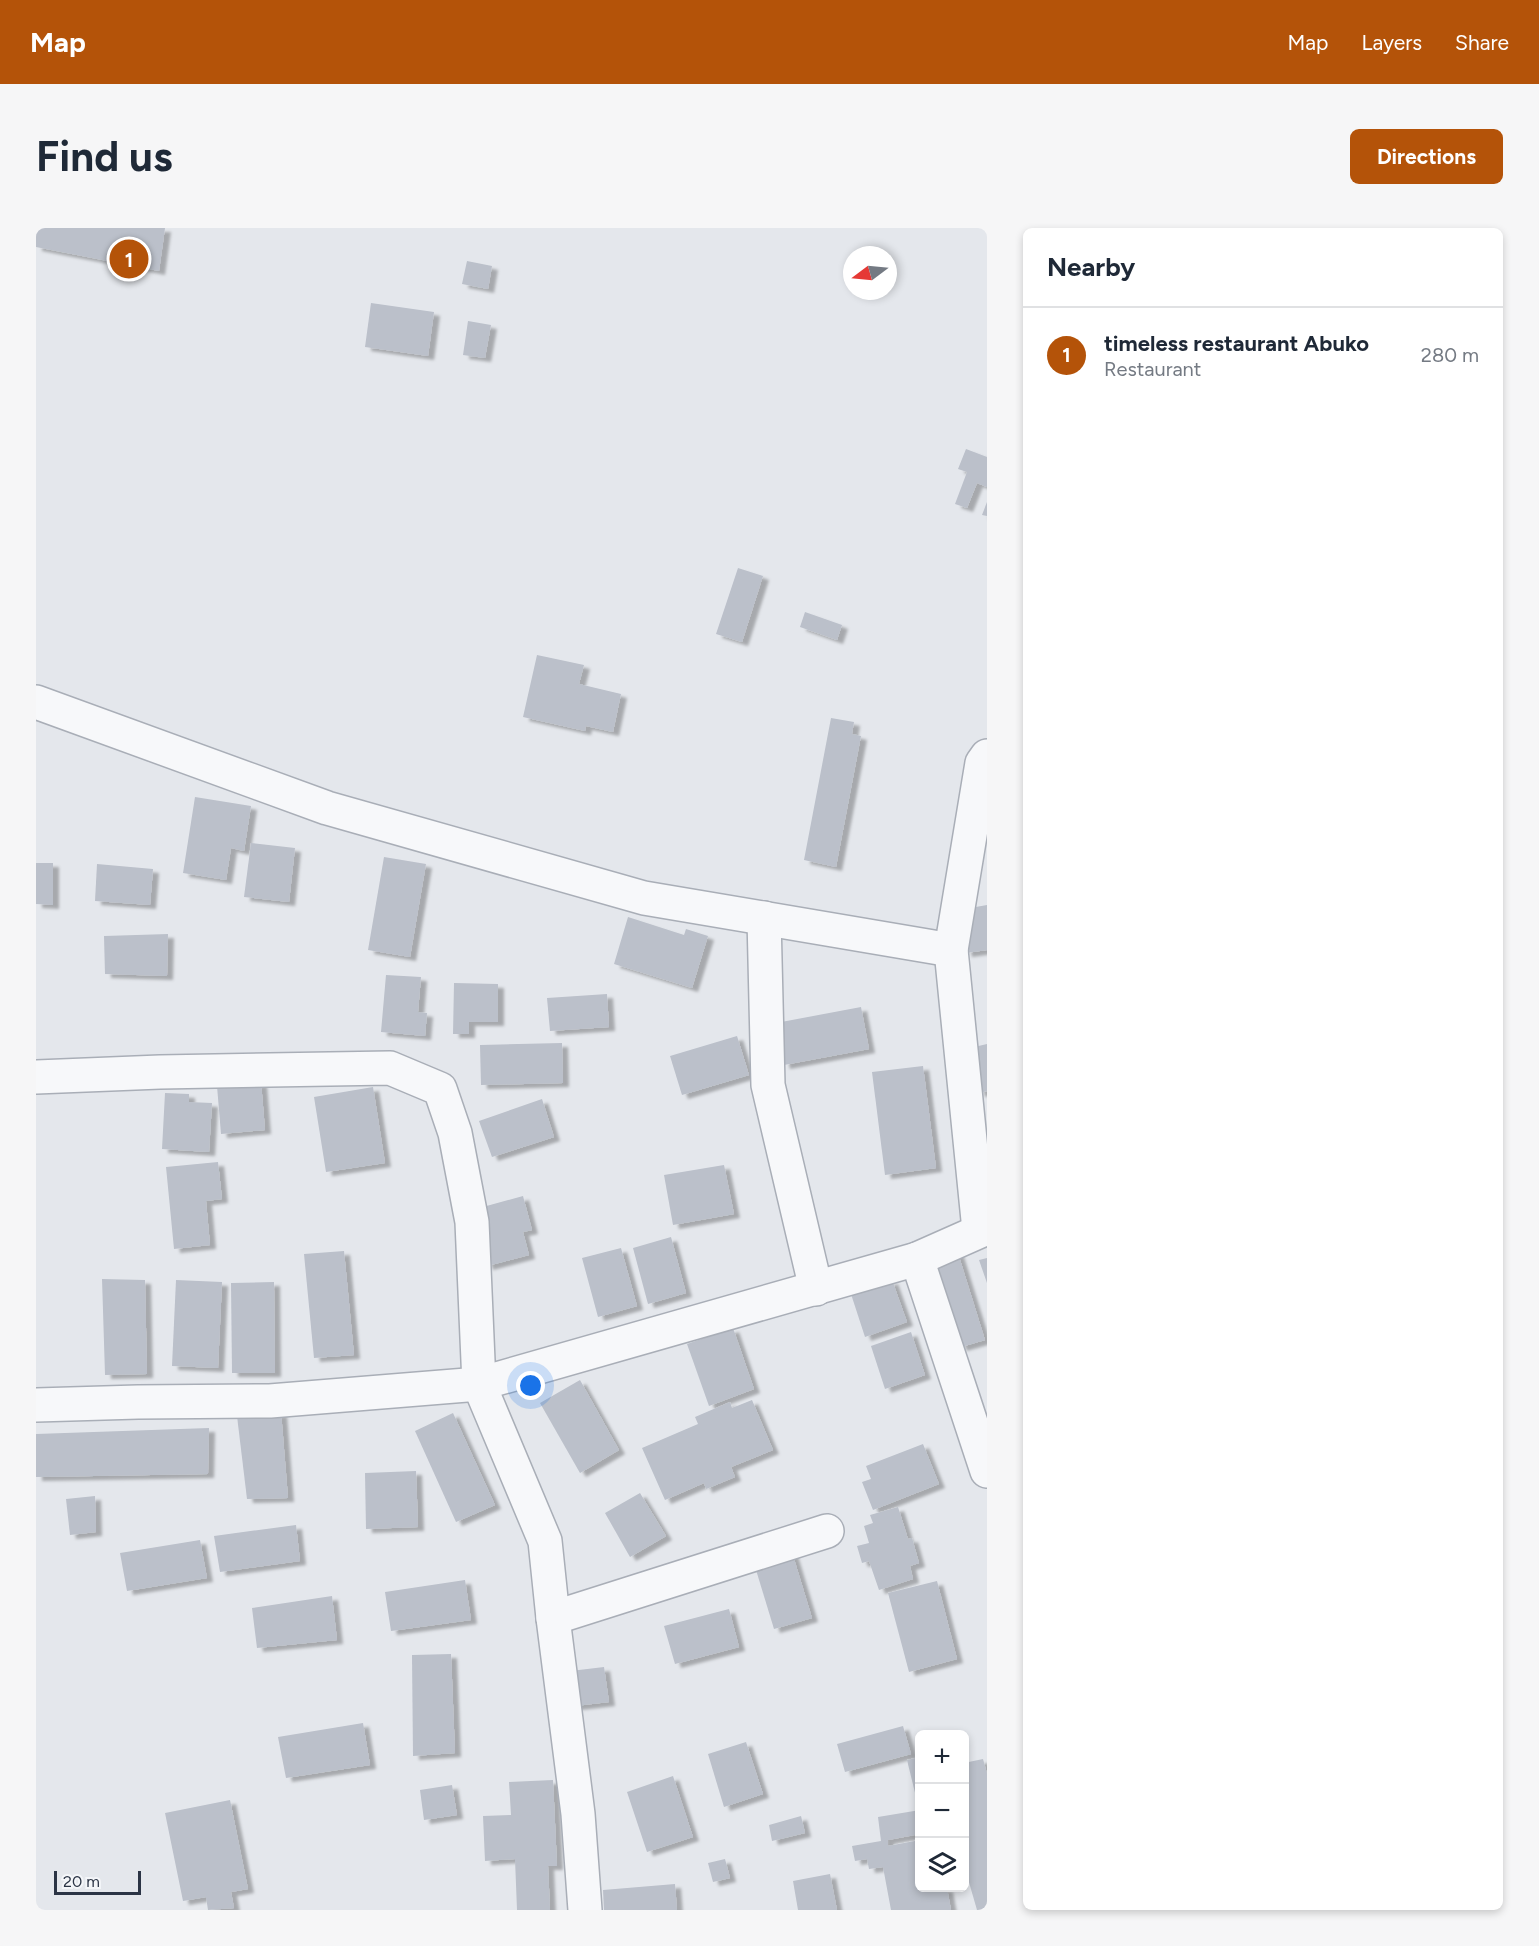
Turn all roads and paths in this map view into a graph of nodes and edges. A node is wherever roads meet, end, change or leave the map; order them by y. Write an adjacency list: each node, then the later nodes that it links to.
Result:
1 (36, 702): 3 (street)
2 (987, 756): 4 (street)
3 (764, 918): 4 (street); 8 (street)
4 (951, 950): 6 (street)
5 (36, 1077): 9 (street)
6 (983, 1229): 7 (street)
7 (917, 1259): 8 (street); 11 (street)
8 (816, 1288): 9 (street)
9 (479, 1384): 10 (street); 13 (street)
10 (36, 1405)
11 (987, 1471)
12 (827, 1531): 13 (street)
13 (553, 1618): 14 (street)
14 (585, 1910)

